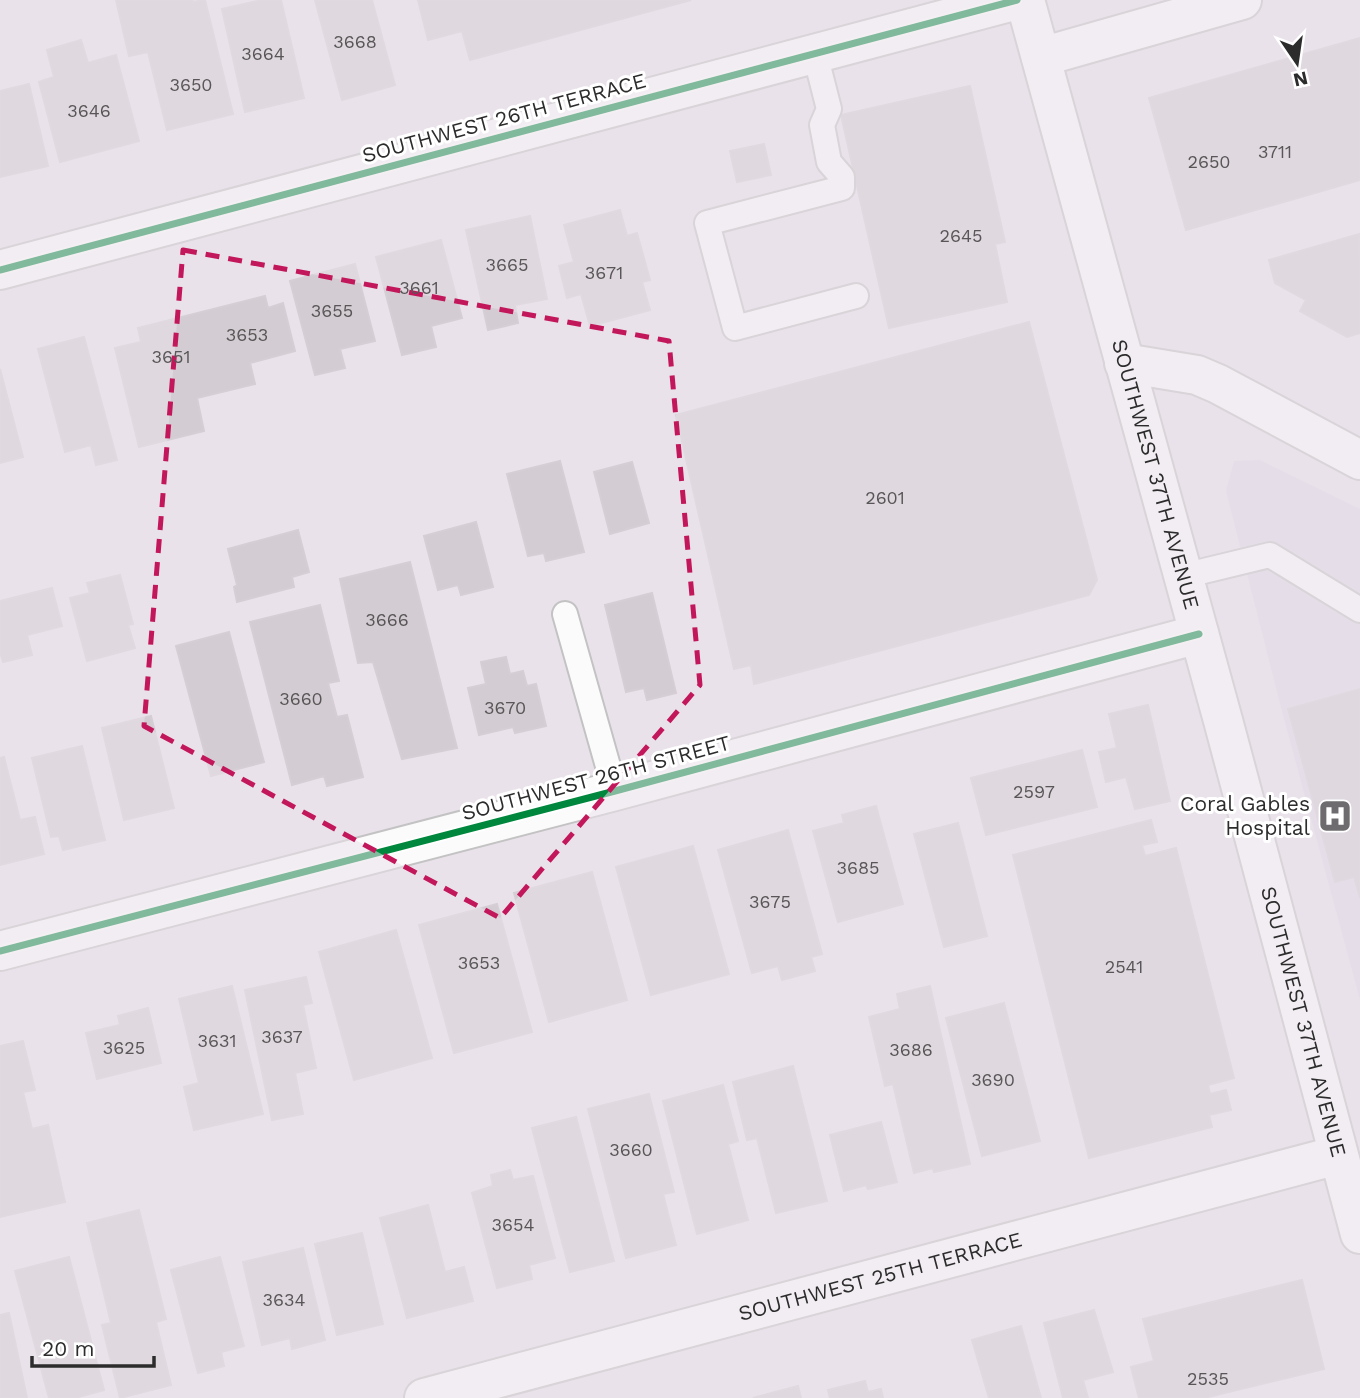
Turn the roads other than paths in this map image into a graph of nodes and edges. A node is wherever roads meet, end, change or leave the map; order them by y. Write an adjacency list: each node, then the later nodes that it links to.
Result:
1 (1017, 0): 4 (street, SOUTHWEST 26TH TERRACE)
2 (1025, 0): 5 (street, SOUTHWEST 37TH AVENUE)
3 (1242, 0): 5 (street)
4 (815, 54): 6 (street, SOUTHWEST 26TH TERRACE); 7 (lane)
5 (1041, 57): 8 (street, SOUTHWEST 37TH AVENUE)
6 (0, 271)
7 (856, 296)
8 (1124, 363): 9 (street); 10 (street, SOUTHWEST 37TH AVENUE)
9 (1360, 460)
10 (1183, 576): 11 (lane); 13 (street, SOUTHWEST 37TH AVENUE)
11 (1360, 610)
12 (565, 614): 14 (lane)
13 (1199, 634): 14 (street, SOUTHWEST 26TH STREET); 16 (street, SOUTHWEST 37TH AVENUE)
14 (615, 792): 15 (street, SOUTHWEST 26TH STREET)
15 (0, 951)
16 (1338, 1155): 17 (street, SOUTHWEST 37TH AVENUE); 18 (street, SOUTHWEST 25TH TERRACE)
17 (1358, 1221)
18 (424, 1398)

